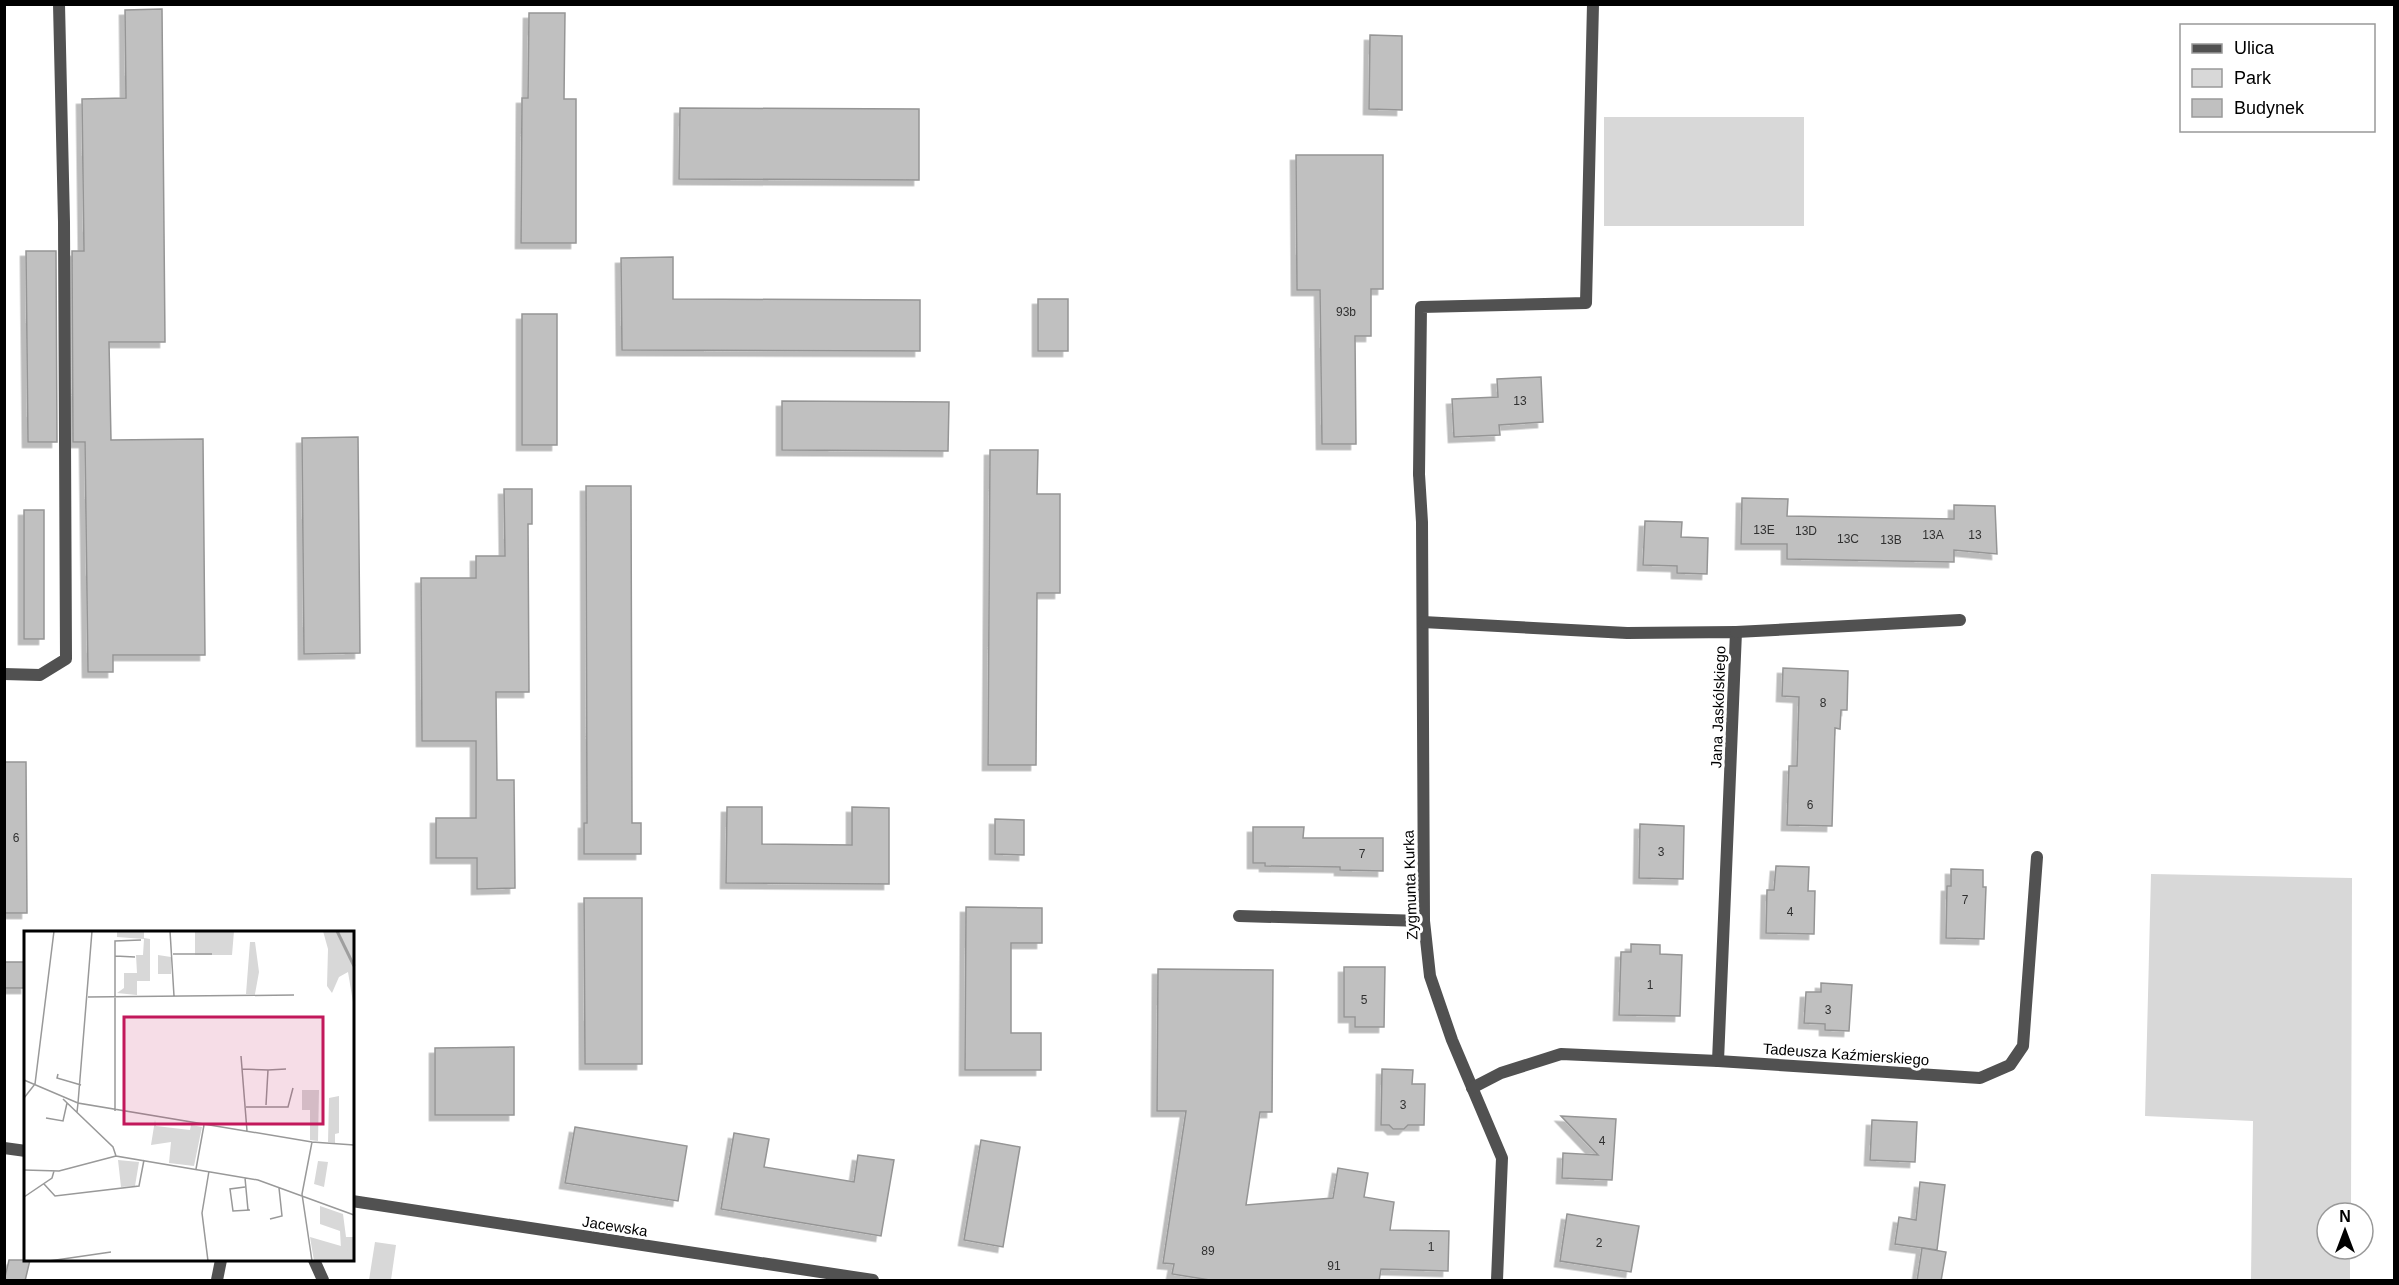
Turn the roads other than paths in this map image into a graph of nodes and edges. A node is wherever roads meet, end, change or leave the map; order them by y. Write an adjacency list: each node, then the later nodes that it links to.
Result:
1 (59, 4): 6 (street)
2 (1593, 4): 4 (street, Zygmunta Kurka)
3 (1960, 620): 5 (street)
4 (1423, 622): 5 (street, Jana Jaskólskiego); 9 (street, Zygmunta Kurka)
5 (1736, 632): 10 (street, Jana Jaskólskiego)
6 (4, 674)
7 (2037, 857): 10 (street, Tadeusza Kaźmierskiego)
8 (1239, 916): 9 (street)
9 (1424, 921): 11 (street, Zygmunta Kurka)
10 (1718, 1061): 11 (street, Tadeusza Kaźmierskiego)
11 (1472, 1088): 20 (street, Zygmunta Kurka)
12 (4, 1148): 13 (street)
13 (24, 1151)
14 (354, 1201): 19 (street, Jacewska)
15 (221, 1261): 17 (street)
16 (314, 1261): 18 (street)
17 (217, 1281)
18 (323, 1281)
19 (873, 1281)
20 (1497, 1281)

